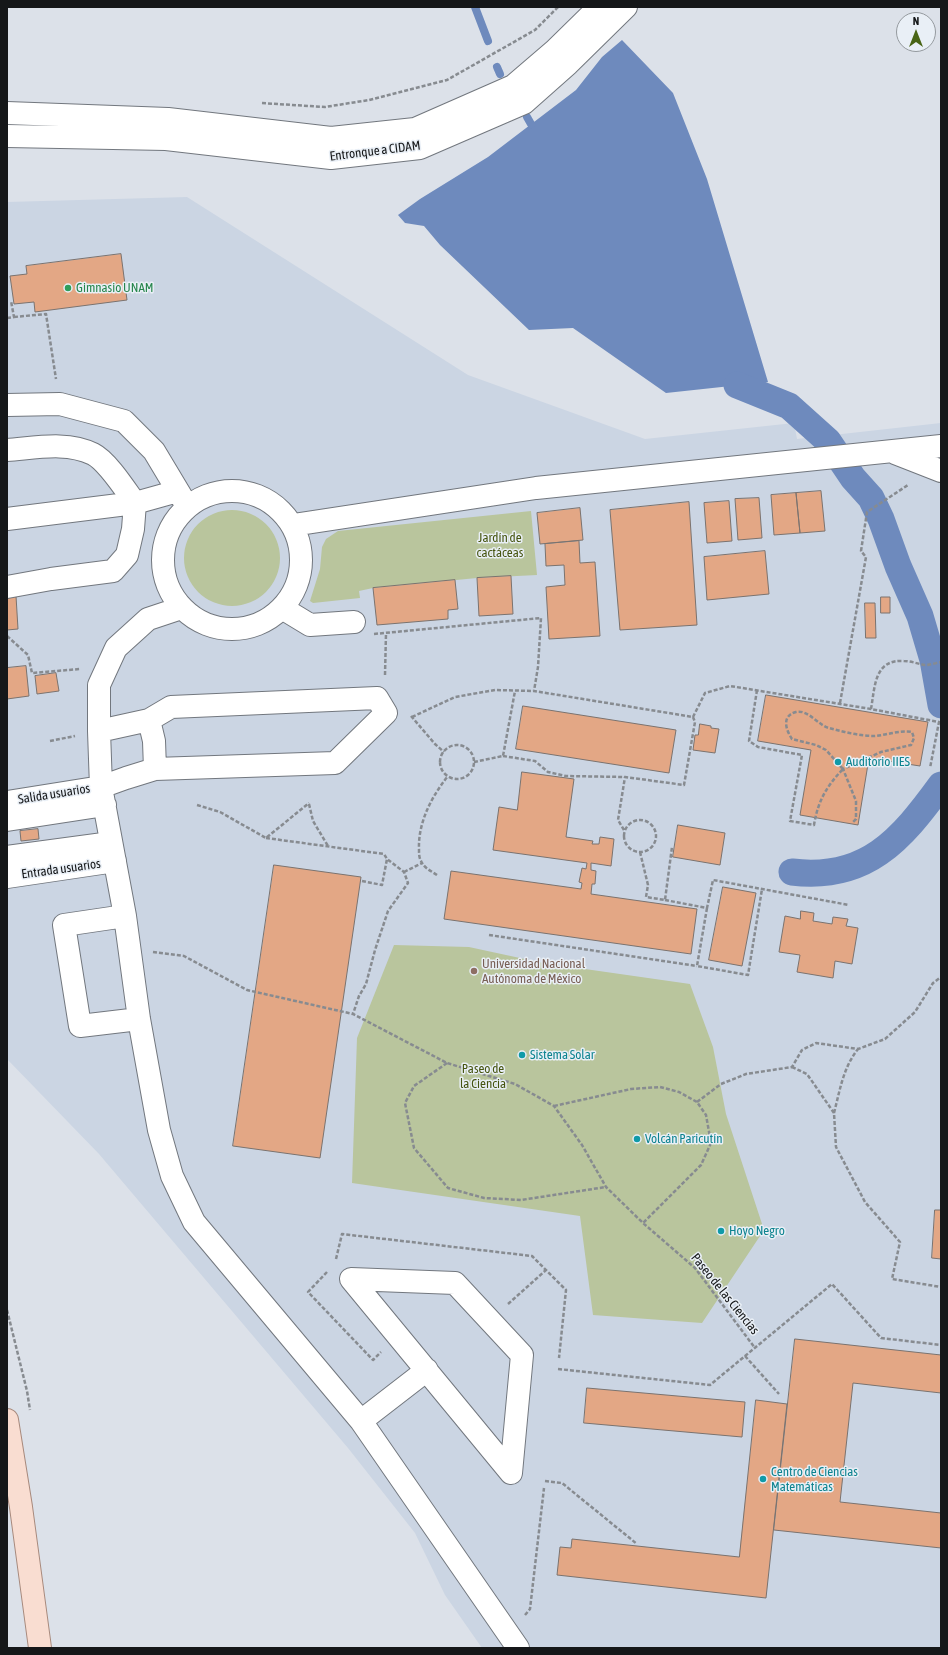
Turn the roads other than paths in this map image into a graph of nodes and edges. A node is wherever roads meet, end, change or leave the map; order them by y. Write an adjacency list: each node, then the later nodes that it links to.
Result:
1 (599, 7): 4 (lane, Entronque a CIDAM)
2 (626, 7): 4 (lane, Entronque a CIDAM)
3 (7, 114): 4 (lane, Entronque a CIDAM)
4 (167, 129): 5 (lane, Entronque a CIDAM)
5 (7, 136)
6 (7, 404): 11 (lane)
7 (941, 446): 9 (lane)
8 (7, 450): 12 (lane)
9 (892, 452): 10 (lane); 14 (lane)
10 (941, 472)
11 (182, 499): 12 (lane); 14 (lane); 16 (lane)
12 (135, 503): 13 (lane); 15 (lane)
13 (7, 519)
14 (292, 525): 17 (lane)
15 (7, 587)
16 (181, 608): 17 (lane); 20 (lane)
17 (282, 608): 18 (lane)
18 (354, 622)
19 (149, 720): 20 (lane); 21 (lane); 21 (lane)
20 (99, 731): 22 (lane)
21 (155, 769): 22 (lane)
22 (103, 796): 23 (lane, Salida usuarios); 24 (lane); 25 (lane)
23 (7, 802)
24 (7, 820)
25 (113, 852): 26 (lane); 27 (lane, Entrada usuarios); 28 (lane)
26 (7, 857)
27 (7, 877)
28 (125, 916): 29 (lane); 29 (lane)
29 (139, 1019): 32 (lane)
30 (427, 1370): 30 (lane); 32 (lane)
31 (7, 1420): 33 (main road)
32 (361, 1421): 35 (lane)
33 (14, 1508): 34 (main road)
34 (40, 1648)
35 (518, 1648)

